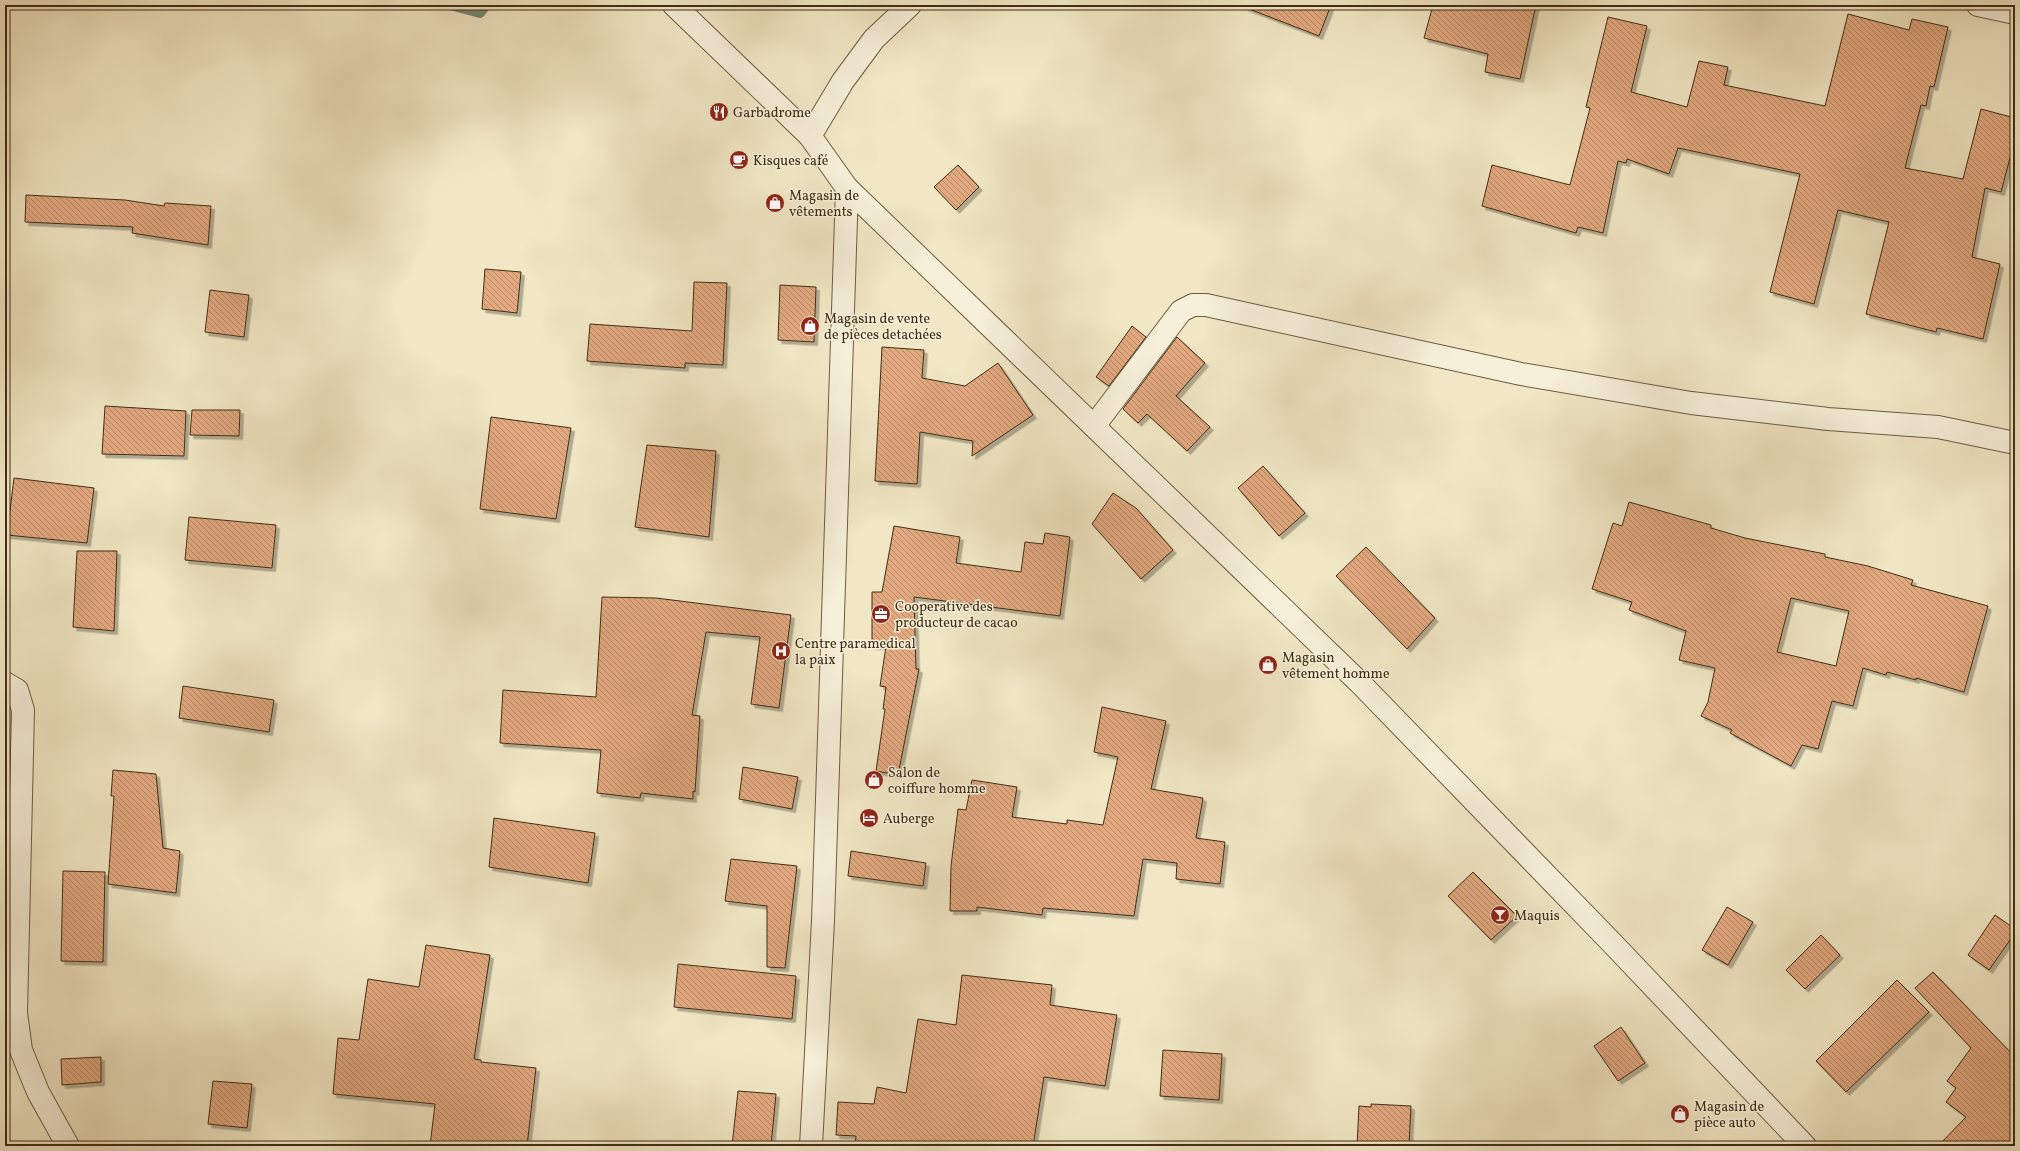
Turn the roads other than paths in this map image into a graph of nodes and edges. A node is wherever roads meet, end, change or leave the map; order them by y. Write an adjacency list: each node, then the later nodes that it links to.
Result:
1 (674, 5): 5 (street)
2 (910, 5): 5 (street)
3 (1978, 5): 4 (street)
4 (2015, 13)
5 (810, 136): 6 (street)
6 (847, 188): 7 (street); 12 (street)
7 (1094, 426): 8 (street); 13 (street)
8 (2015, 443)
9 (5, 683): 10 (street)
10 (10, 1013): 11 (street)
11 (68, 1146)
12 (811, 1146)
13 (1805, 1146)

